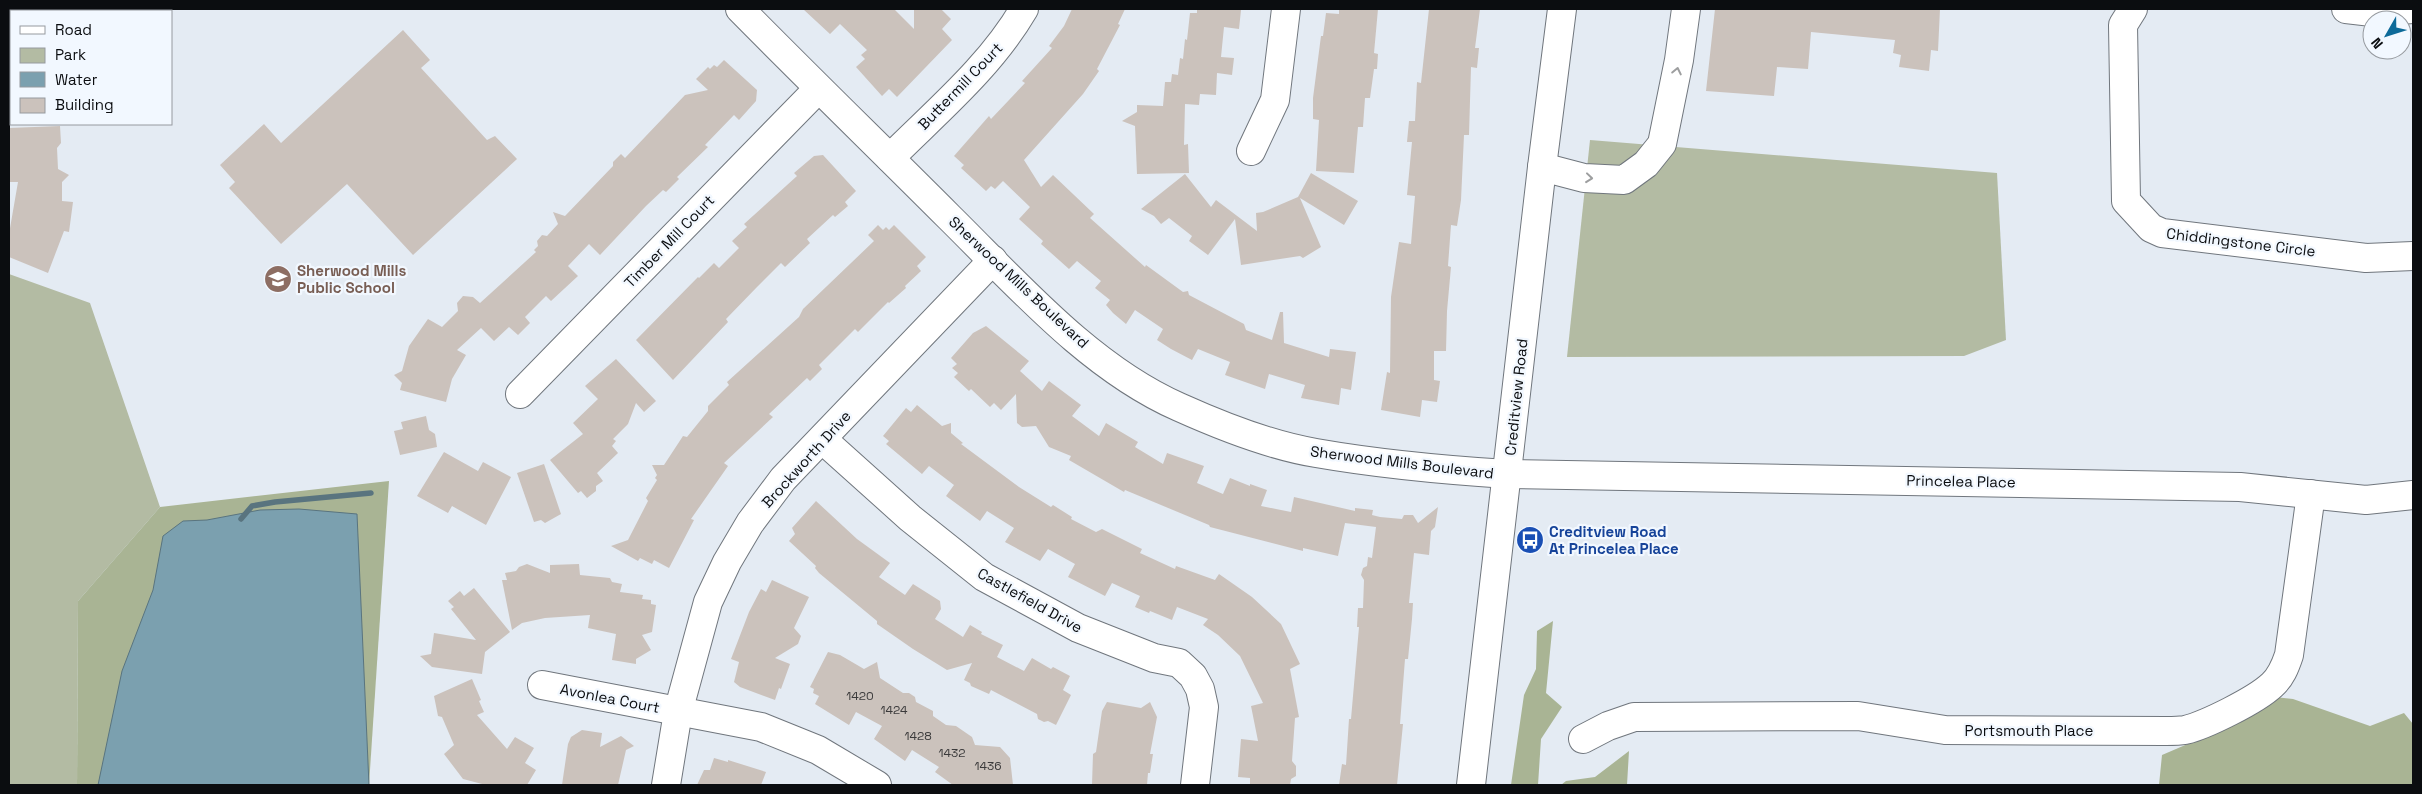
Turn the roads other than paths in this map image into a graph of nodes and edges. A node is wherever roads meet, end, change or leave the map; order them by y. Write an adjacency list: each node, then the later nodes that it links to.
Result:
1 (740, 9): 9 (street, Sherwood Mills Boulevard)
2 (1024, 9): 11 (street, Buttermill Court)
3 (1286, 9): 10 (street)
4 (1562, 9): 12 (street, Creditview Road)
5 (1686, 9): 12 (street, one-way to 5)
6 (2133, 9): 13 (street, Chiddingstone Circle)
7 (2346, 9): 8 (street)
8 (2413, 9)
9 (818, 89): 11 (street, Sherwood Mills Boulevard); 15 (street, Timber Mill Court)
10 (1251, 151)
11 (890, 158): 14 (street, Sherwood Mills Boulevard)
12 (1542, 167): 17 (street, Creditview Road)
13 (2413, 256)
14 (993, 260): 16 (street, Brockworth Drive); 17 (street, Sherwood Mills Boulevard)
15 (520, 394)
16 (822, 439): 21 (street, Brockworth Drive); 25 (street, Castlefield Drive)
17 (1507, 474): 18 (street, Princelea Place); 26 (street, Creditview Road)
18 (2311, 494): 19 (street, Princelea Place); 22 (street, Portsmouth Place)
19 (2413, 495)
20 (542, 685): 21 (street, Avonlea Court)
21 (678, 712): 23 (street, Brockworth Drive); 24 (street, Avonlea Court)
22 (1582, 739)
23 (666, 785)
24 (877, 785)
25 (1195, 785)
26 (1471, 785)

